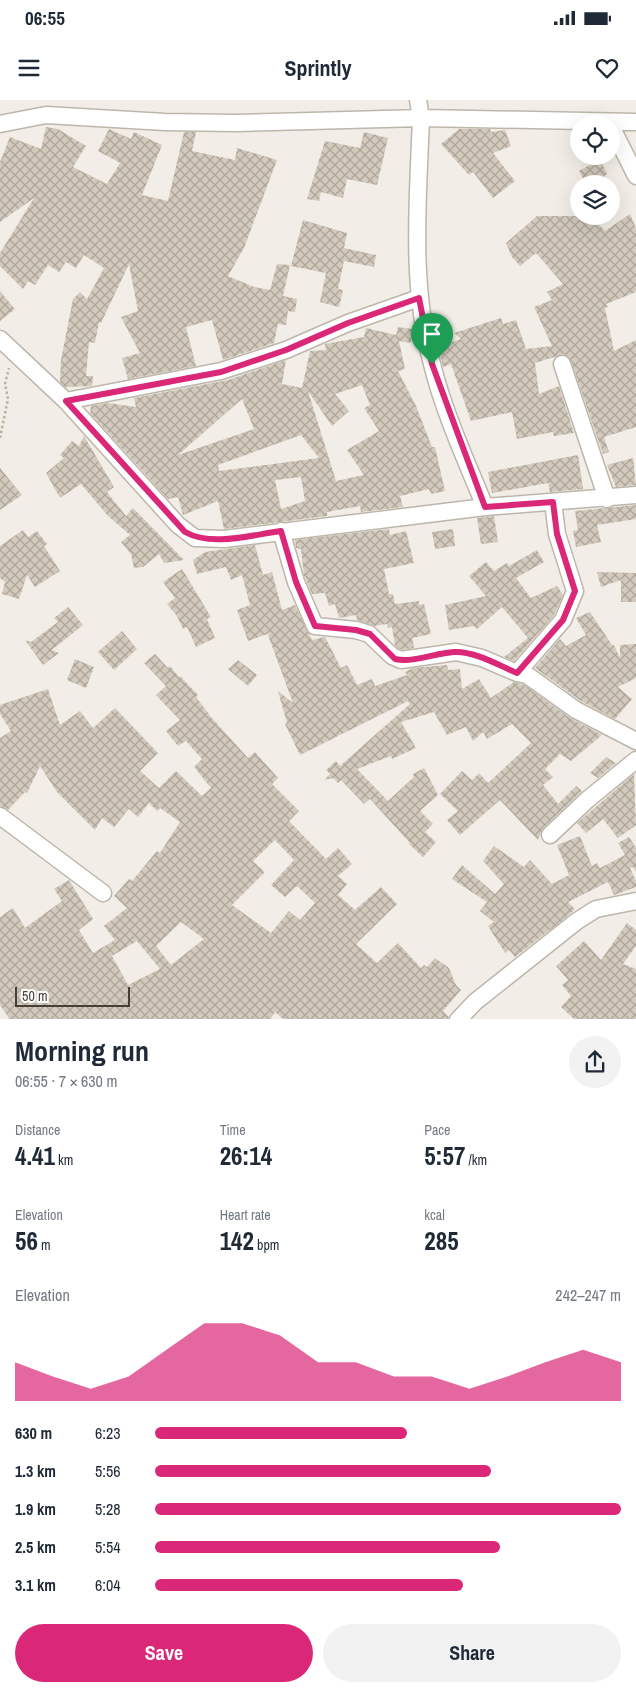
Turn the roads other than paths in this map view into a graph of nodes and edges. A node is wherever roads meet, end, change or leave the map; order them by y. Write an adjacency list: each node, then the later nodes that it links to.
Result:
1 (418, 100): 2 (street)
2 (421, 118): 3 (street); 6 (street); 9 (street)
3 (570, 121)
4 (636, 122): 5 (street)
5 (620, 123)
6 (0, 124)
7 (620, 143): 8 (street)
8 (636, 176)
9 (419, 298): 12 (street); 16 (street)
10 (4, 344): 12 (street)
11 (562, 364): 14 (street)
12 (66, 401): 17 (street)
13 (636, 495): 14 (street)
14 (607, 499): 15 (street)
15 (553, 502): 16 (street); 18 (street)
16 (485, 507): 17 (street)
17 (281, 531): 18 (street)
18 (517, 673): 19 (street)
19 (636, 741)
20 (636, 760): 22 (street)
21 (0, 816): 23 (street)
22 (550, 835)
23 (104, 893)
24 (636, 901): 25 (street)
25 (459, 1019)

